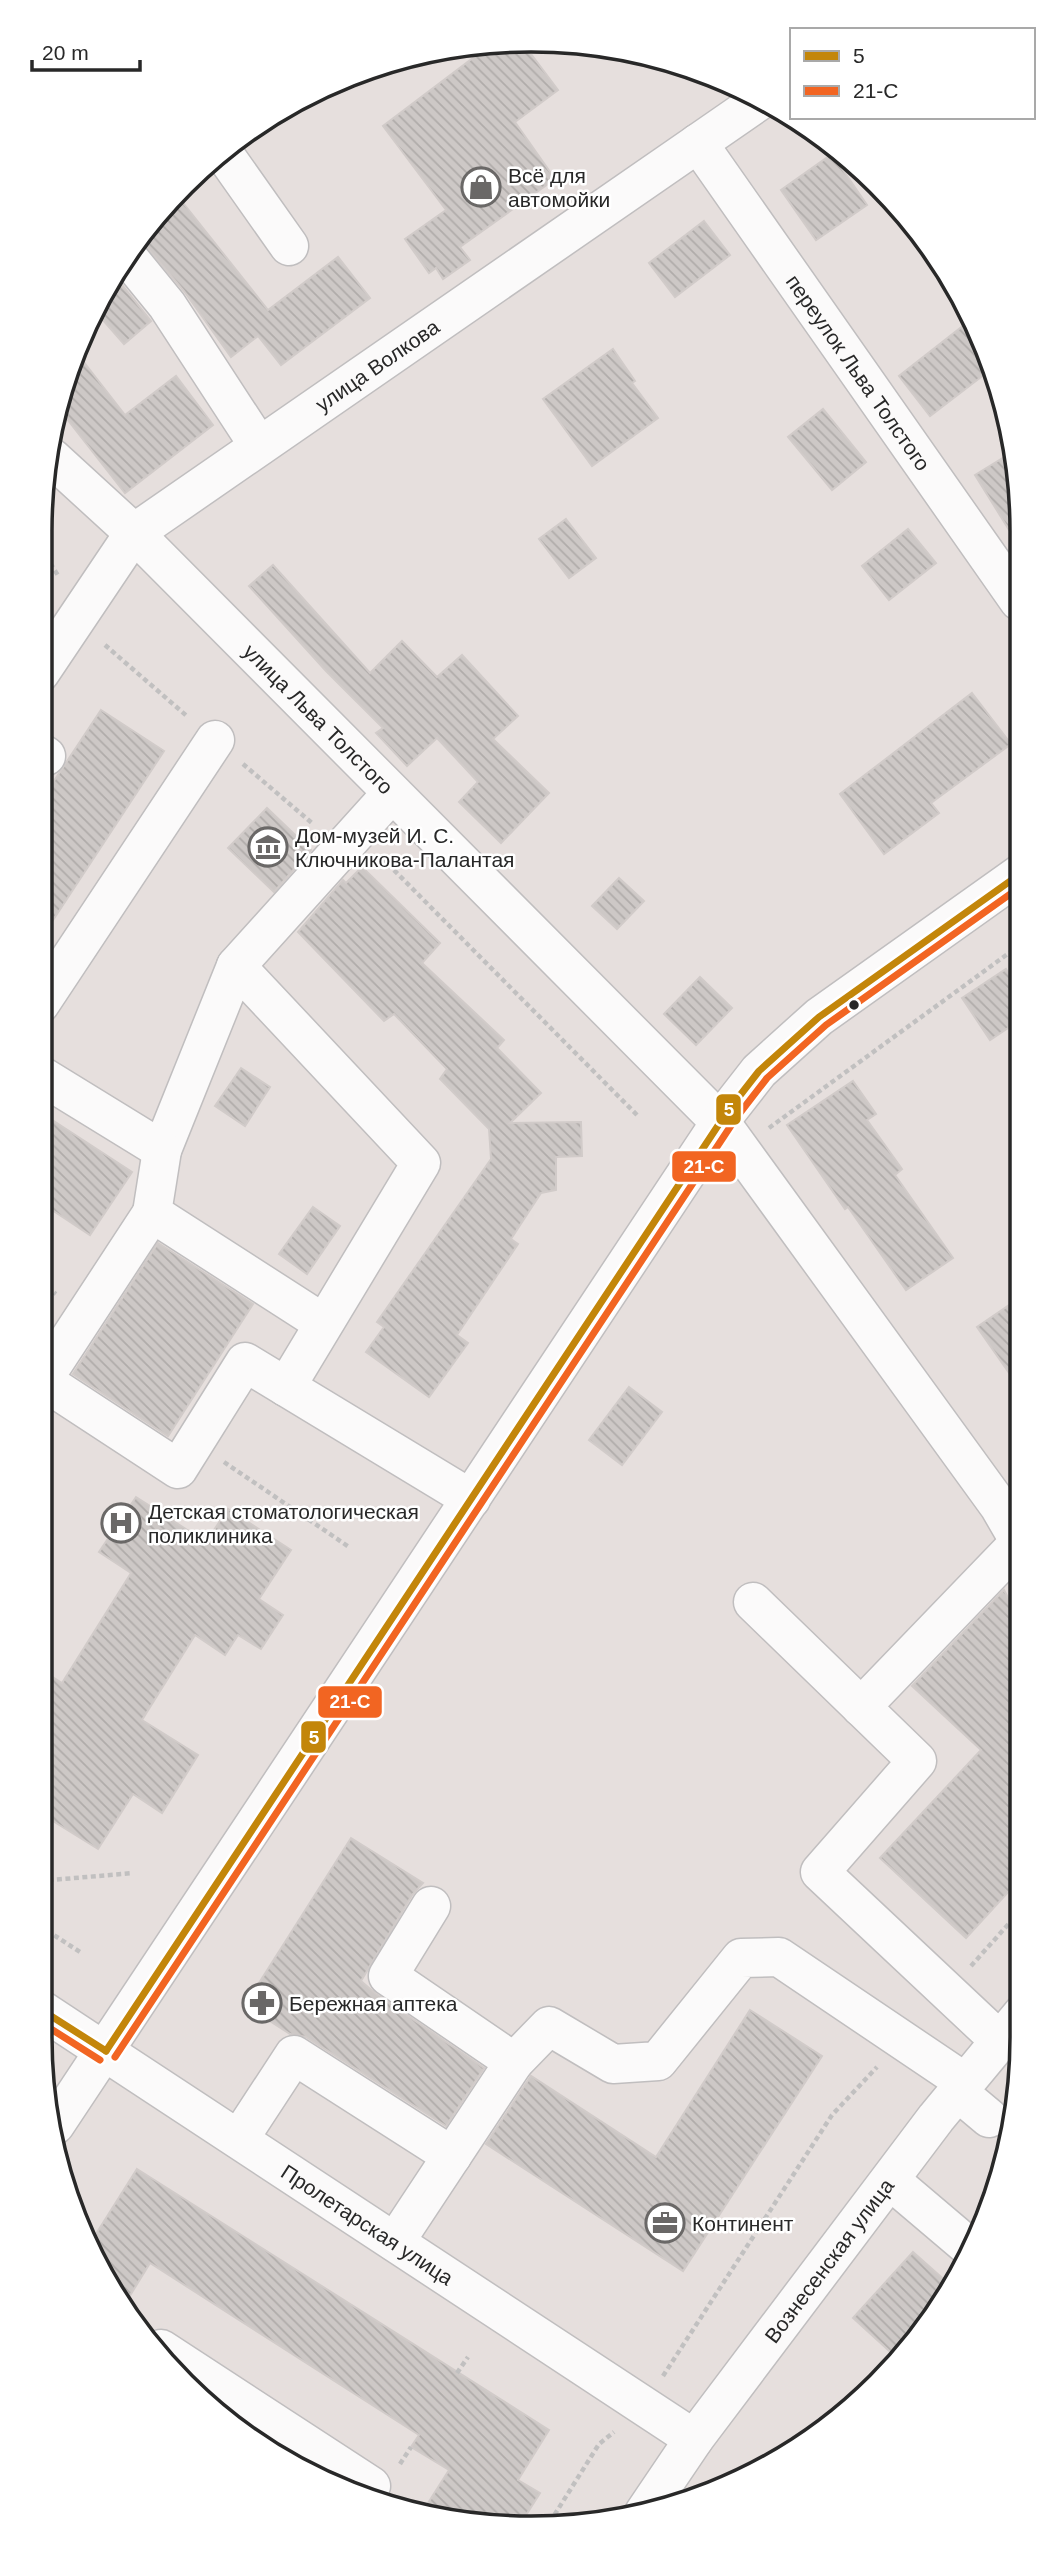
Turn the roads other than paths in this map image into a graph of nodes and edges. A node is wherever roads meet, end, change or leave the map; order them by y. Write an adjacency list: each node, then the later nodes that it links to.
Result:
1 (751, 106): 2 (street, улица Волкова)
2 (698, 143): 6 (street, улица Волкова); 9 (street, переулок Льва Толстого)
3 (229, 160): 4 (street)
4 (289, 246)
5 (134, 264): 6 (street)
6 (258, 446): 8 (street, улица Волкова)
7 (58, 463): 8 (street, улица Льва Толстого)
8 (134, 533): 10 (street, улица Волкова); 12 (street, улица Льва Толстого)
9 (1010, 588)
10 (52, 655)
11 (215, 740): 15 (street)
12 (392, 793): 14 (street); 17 (street, улица Льва Толстого)
13 (1010, 881): 17 (street)
14 (236, 966): 18 (street); 20 (street)
15 (52, 986)
16 (52, 1081): 18 (street)
17 (721, 1123): 24 (street, улица Льва Толстого); 25 (street)
18 (162, 1150): 19 (street)
19 (152, 1213): 20 (street); 21 (street)
20 (323, 1324): 22 (street)
21 (52, 1365)
22 (286, 1387): 23 (street); 25 (street)
23 (52, 1389)
24 (1010, 1498)
25 (471, 1499): 33 (street)
26 (1010, 1554): 28 (street)
27 (753, 1602): 28 (street)
28 (861, 1707): 31 (street)
29 (432, 1906): 34 (street)
30 (52, 2017): 33 (street, Пролетарская улица)
31 (1010, 2026)
32 (1010, 2028): 35 (street, Вознесенская улица)
33 (106, 2051): 36 (street); 38 (street, Пролетарская улица)
34 (514, 2062): 35 (street); 39 (street)
35 (962, 2087): 37 (street); 40 (street, Вознесенская улица)
36 (60, 2118)
37 (989, 2118)
38 (239, 2138): 39 (street); 41 (street, Пролетарская улица)
39 (452, 2156): 41 (street)
40 (890, 2180): 42 (street); 44 (street, Вознесенская улица)
41 (396, 2242): 44 (street, Пролетарская улица)
42 (964, 2243)
43 (177, 2360): 45 (street)
44 (694, 2439): 46 (street, Вознесенская улица)
45 (370, 2488)
46 (652, 2501)

